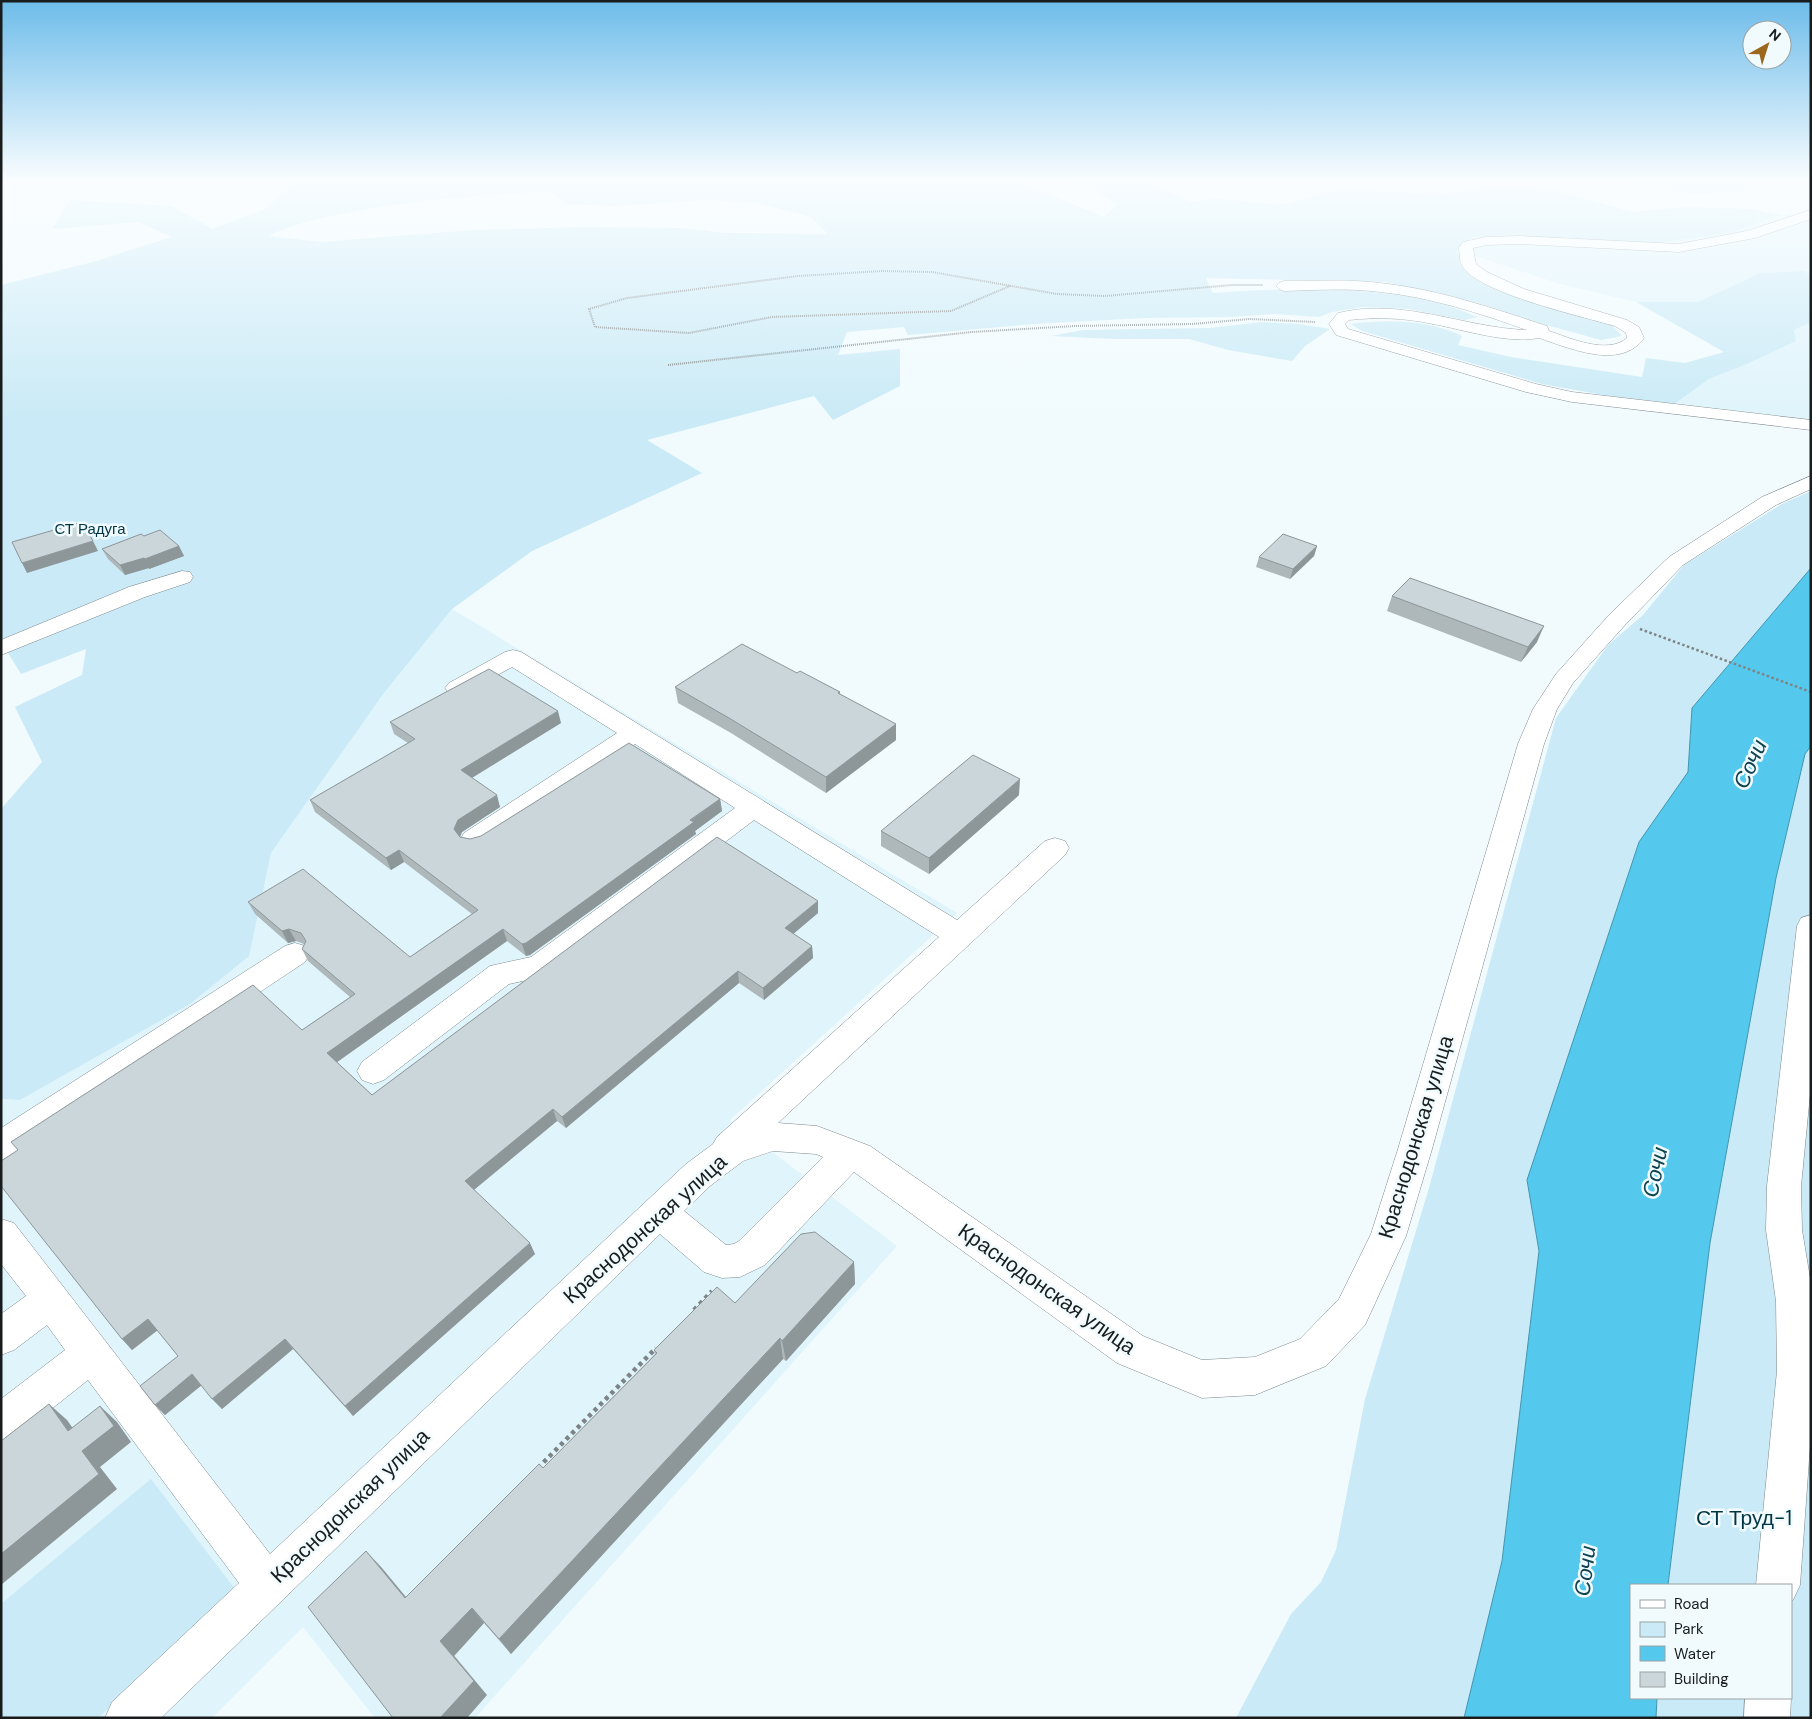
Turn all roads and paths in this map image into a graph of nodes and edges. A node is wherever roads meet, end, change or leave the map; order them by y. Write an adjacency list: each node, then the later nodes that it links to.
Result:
1 (1467, 259): 5 (street)
2 (1010, 286): 2 (path); 3 (path)
3 (1284, 286): 5 (street)
4 (1342, 332): 5 (street); 6 (path); 7 (street)
5 (1540, 333)
6 (668, 365)
7 (1811, 426)
8 (1811, 482): 23 (street, Краснодонская улица)
9 (182, 577): 11 (street)
10 (1631, 626): 12 (path)
11 (1, 648)
12 (1811, 692)
13 (436, 699): 14 (street)
14 (636, 733): 15 (street); 16 (street)
15 (754, 807): 19 (street); 21 (street)
16 (474, 840)
17 (1055, 848): 19 (street)
18 (1811, 926): 35 (street)
19 (960, 936): 24 (street)
20 (295, 954): 22 (street)
21 (373, 1071)
22 (1, 1146)
23 (850, 1153): 24 (street, Краснодонская улица); 25 (street)
24 (698, 1175): 25 (street, Краснодонская улица)
25 (659, 1212): 36 (street, Краснодонская улица)
26 (1, 1235): 28 (street)
27 (715, 1289): 29 (path)
28 (51, 1300): 30 (street); 32 (street)
29 (687, 1317)
30 (1, 1337)
31 (659, 1345): 34 (path)
32 (91, 1354): 33 (street); 36 (street)
33 (1, 1424)
34 (534, 1472)
35 (1778, 1584)
36 (267, 1585): 38 (street, Краснодонская улица)
37 (1768, 1699): 39 (street)
38 (128, 1718)
39 (1767, 1718)

